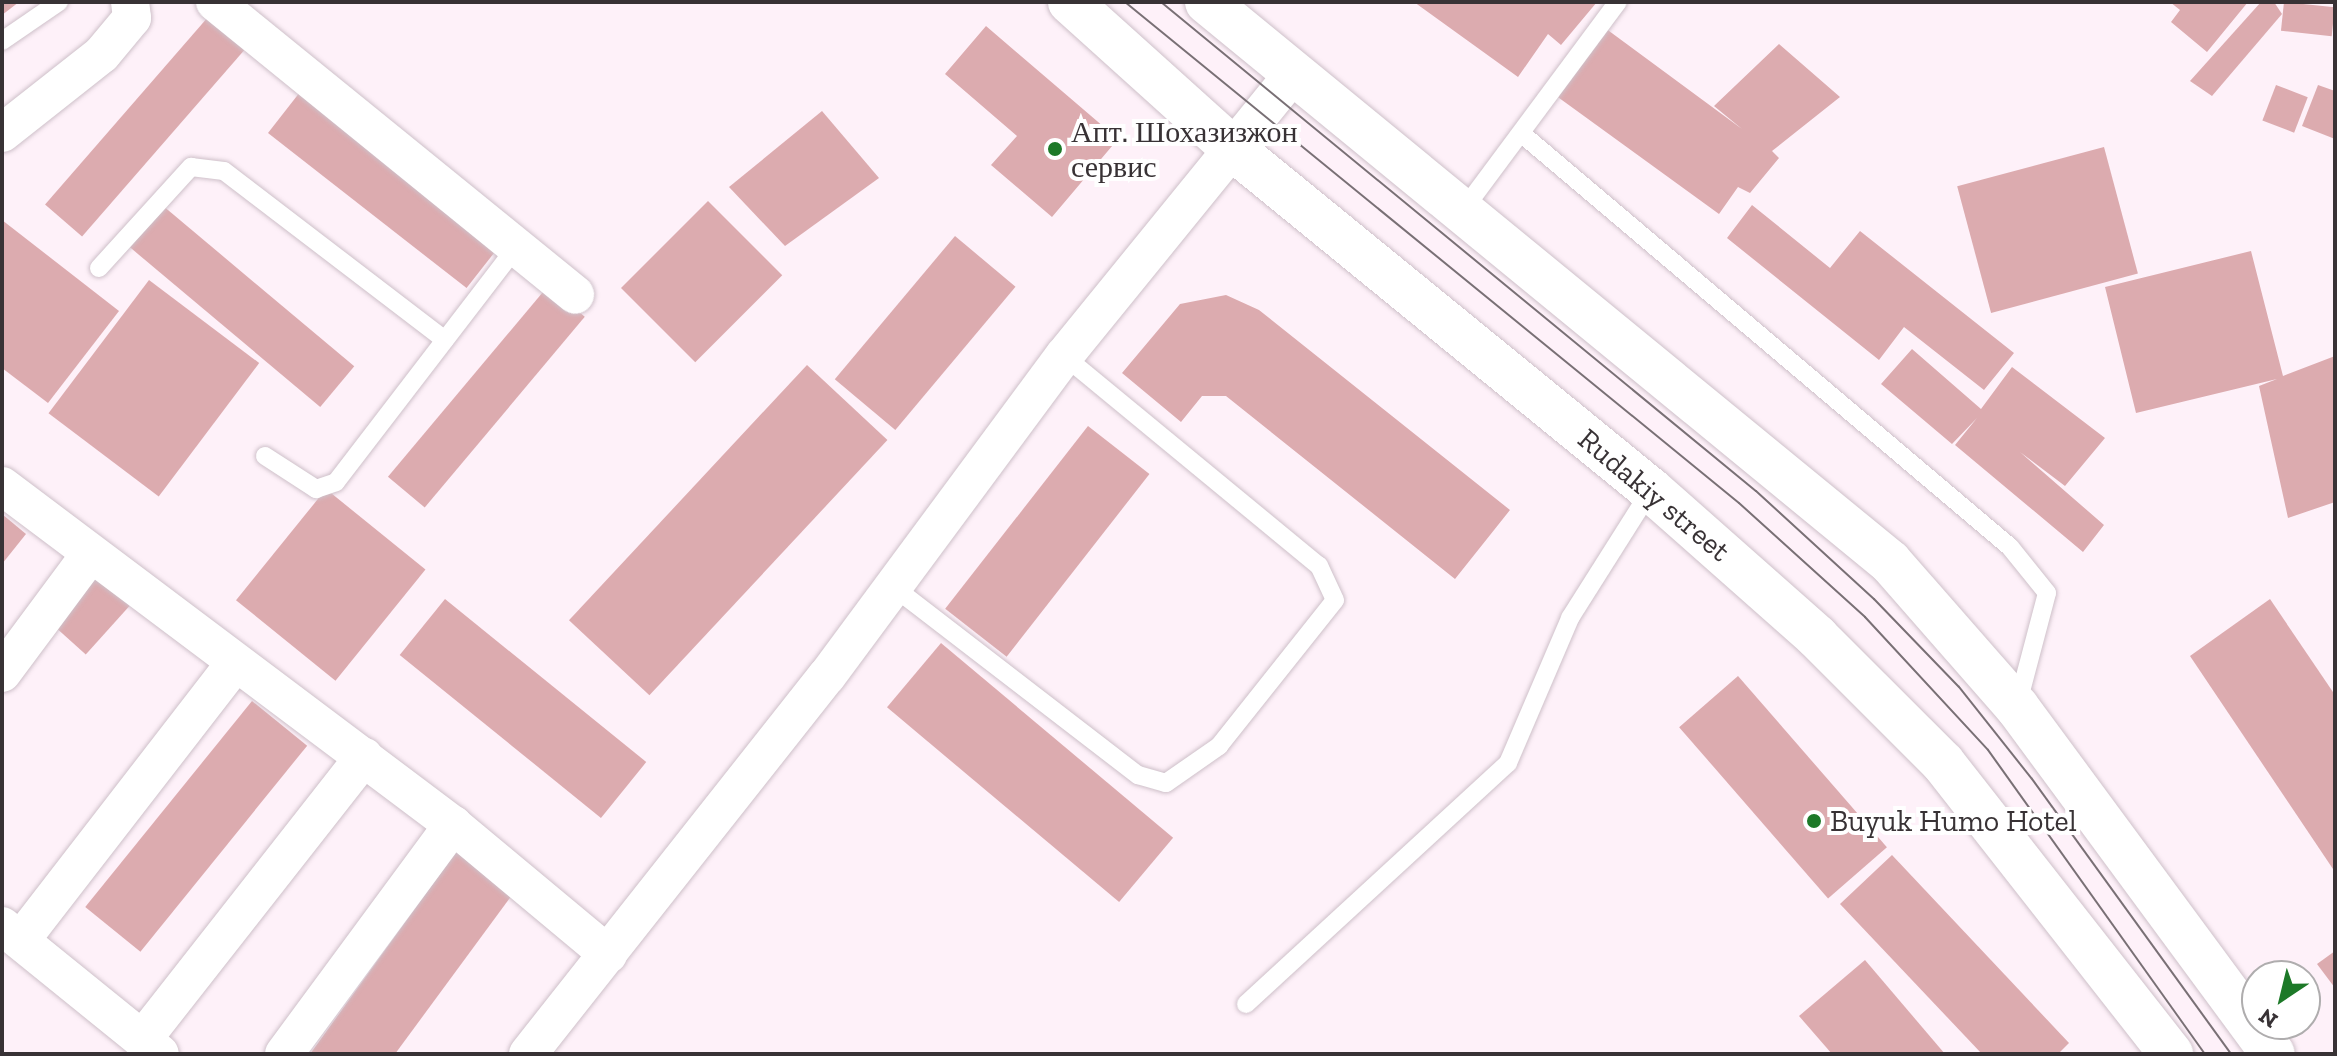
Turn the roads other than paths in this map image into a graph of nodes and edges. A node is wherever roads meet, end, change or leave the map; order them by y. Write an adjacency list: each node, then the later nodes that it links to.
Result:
1 (59, 2): 7 (lane)
2 (215, 2): 13 (street)
3 (1070, 2): 11 (main road, Rudakiy street)
4 (1207, 2): 8 (main road)
5 (1618, 2): 10 (lane)
6 (141, 7): 9 (street)
7 (2, 41)
8 (1291, 77): 11 (street); 12 (main road)
9 (2, 133)
10 (1522, 134): 12 (lane); 25 (lane)
11 (1233, 149): 17 (street); 20 (main road, Rudakiy street)
12 (1464, 209): 25 (main road)
13 (516, 247): 15 (street); 16 (lane)
14 (99, 268): 16 (lane)
15 (575, 295)
16 (445, 340): 18 (lane)
17 (1064, 356): 22 (street); 22 (lane)
18 (265, 456)
19 (2, 486): 21 (street)
20 (1651, 490): 30 (lane); 34 (main road, Rudakiy street)
21 (91, 553): 23 (street); 24 (street)
22 (891, 585): 29 (street)
23 (236, 662): 26 (street); 28 (street)
24 (2, 673)
25 (2017, 707): 35 (main road)
26 (364, 757): 27 (street); 31 (street)
27 (453, 825): 29 (street); 32 (street)
28 (11, 933): 31 (street)
29 (608, 954): 33 (street)
30 (1246, 1004)
31 (151, 1047)
32 (284, 1054)
33 (528, 1054)
34 (2171, 1054)
35 (2273, 1054)

